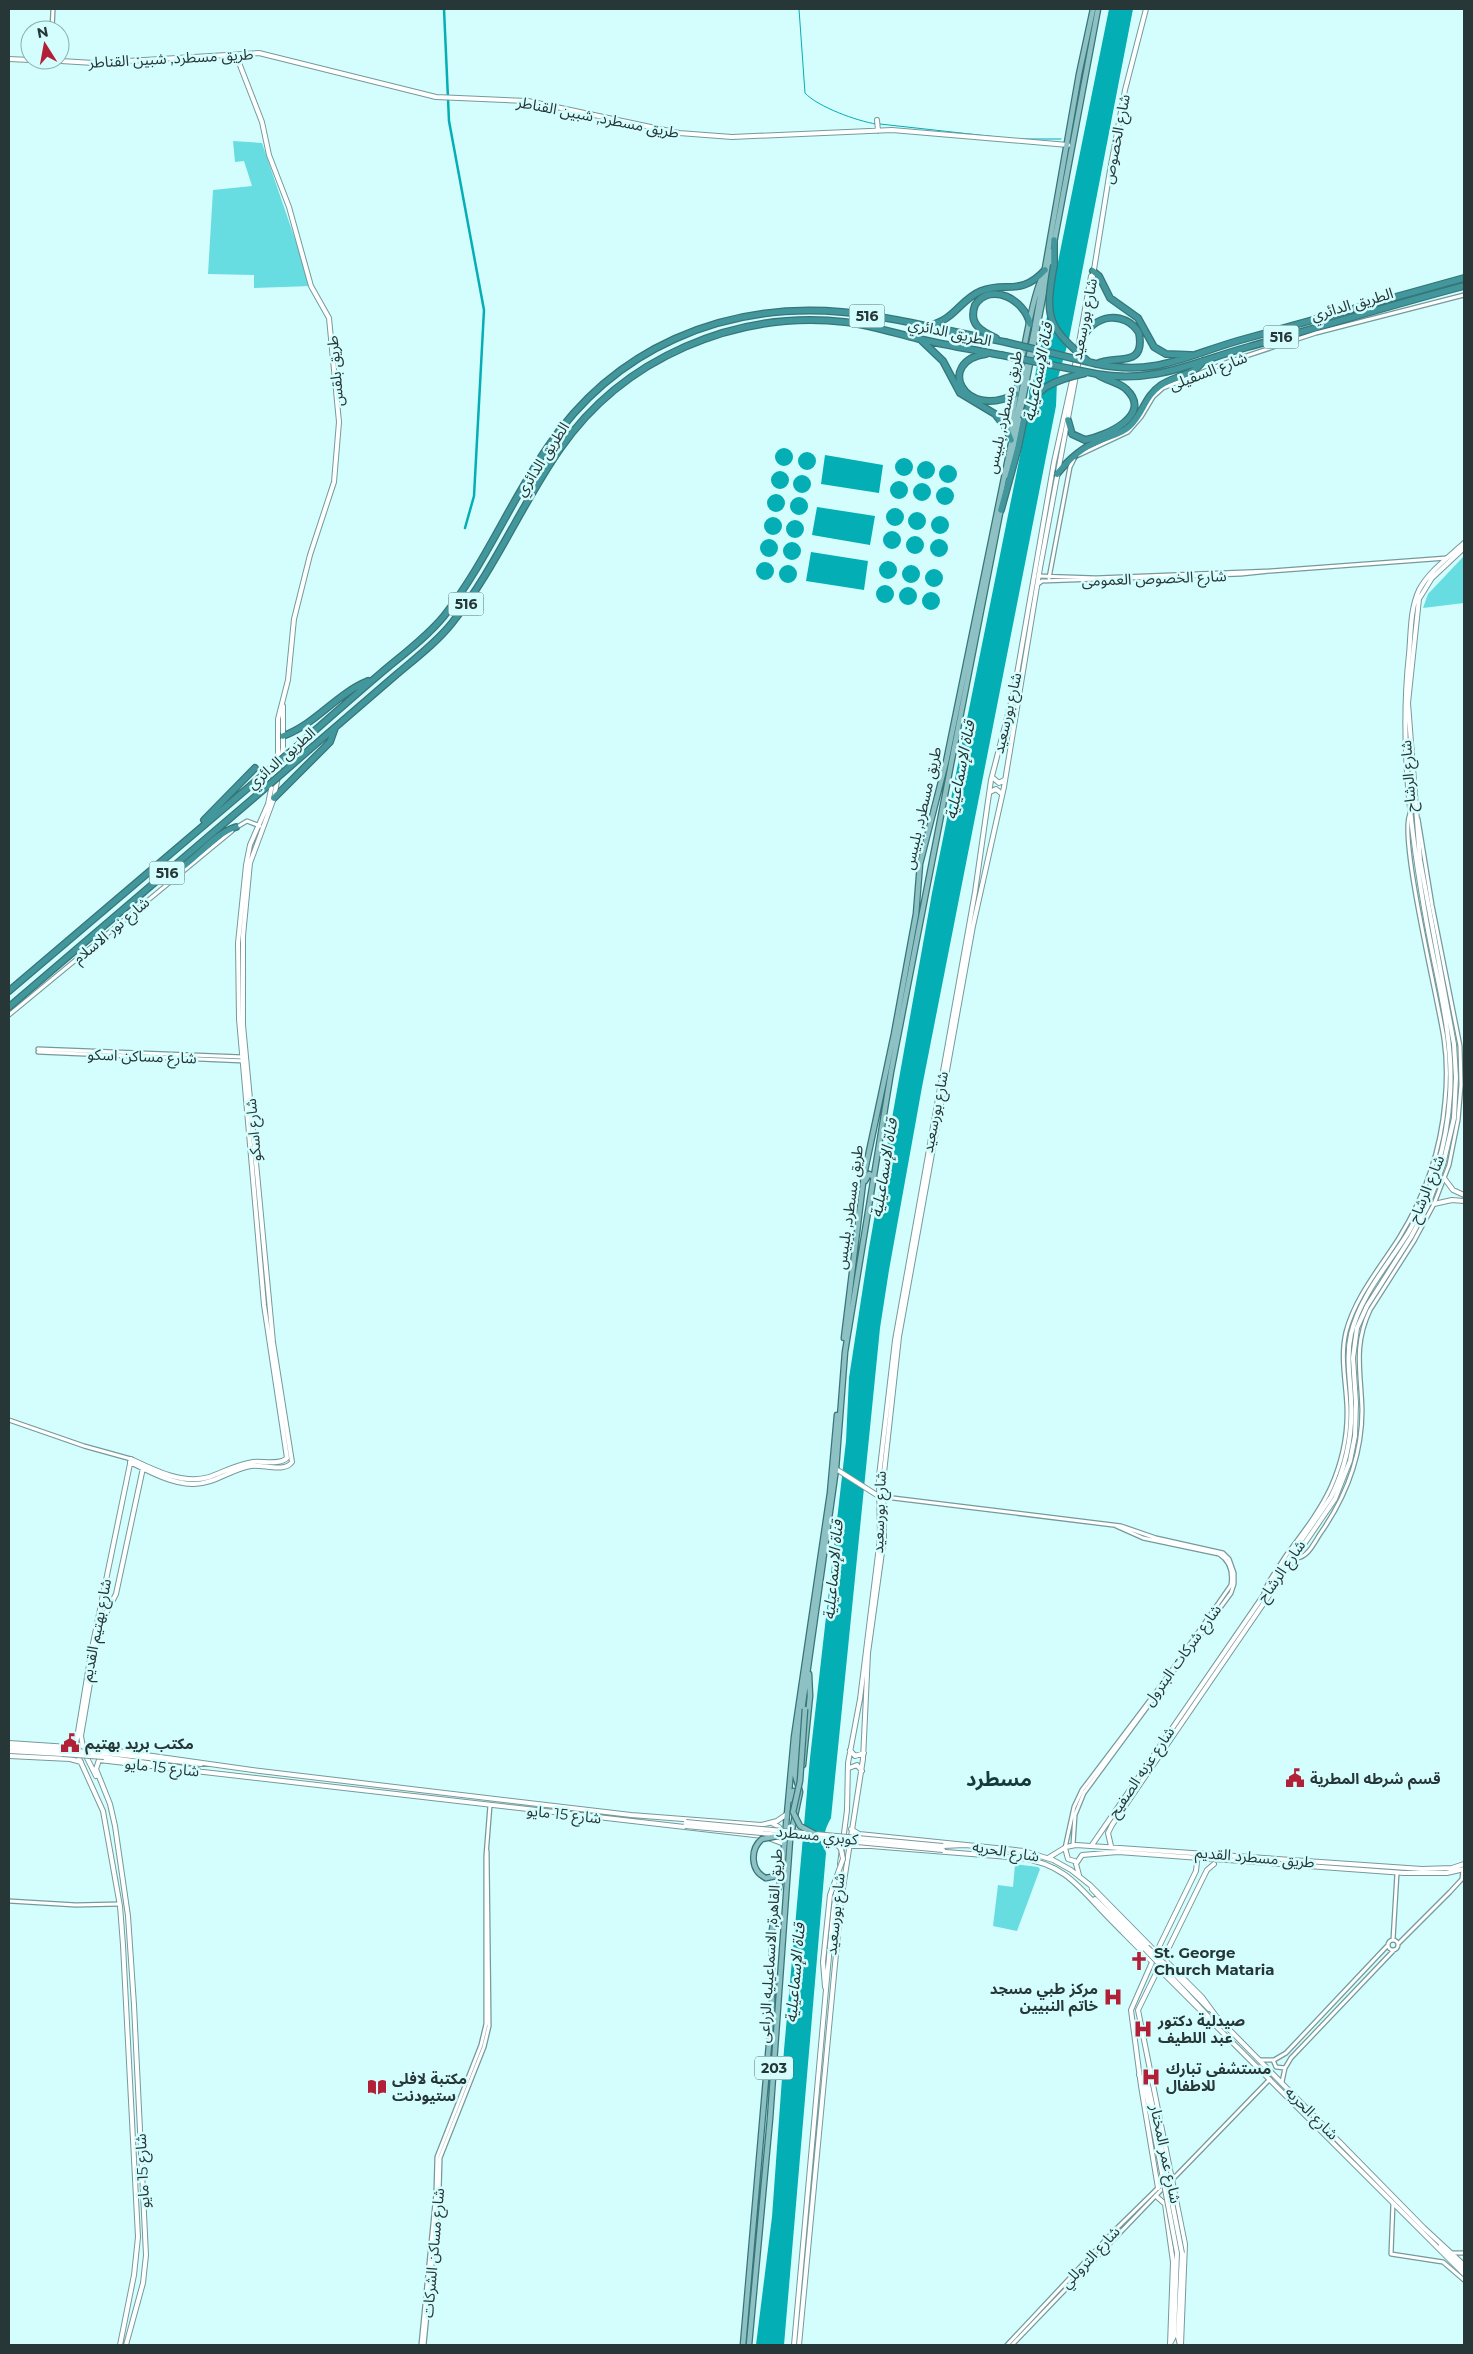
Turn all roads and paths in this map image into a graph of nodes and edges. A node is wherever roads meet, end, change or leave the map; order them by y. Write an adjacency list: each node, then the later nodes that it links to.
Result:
1 (1093, 9): 6 (main road, طريق مسطرد, بلبيس / 203)
2 (1098, 9): 7 (main road, طريق مسطرد, بلبيس / 203)
3 (1146, 9): 8 (main road, شارع الخصوص)
4 (236, 55): 5 (main road, طريق مسطرد, شبين القناطر); 6 (main road, طريق مسطرد, شبين القناطر); 40 (main road, طريق بلقس)
5 (70, 61)
6 (1068, 145): 9 (main road, طريق مسطرد, بلبيس / 203)
7 (1054, 240): 21 (highway, bridge); 30 (main road, طريق مسطرد, بلبيس / 203)
8 (1093, 271): 15 (main road, شارع بورسعيد); 19 (highway); 26 (main road, شارع بورسعيد)
9 (1045, 272): 13 (main road); 14 (highway); 28 (main road, طريق مسطرد, بلبيس / 203)
10 (1464, 278): 19 (highway, الطريق الدائري / 516)
11 (1464, 286): 20 (highway, الطريق الدائري / 516)
12 (1464, 295): 36 (street, شارع السقيلى)
13 (1030, 324): 17 (highway); 25 (main road)
14 (919, 326): 17 (highway, الطريق الدائري / 516); 39 (highway, الطريق الدائري / 516)
15 (1083, 338): 22 (highway); 26 (main road, شارع بورسعيد)
16 (919, 339): 18 (highway, الطريق الدائري / 516); 28 (highway); 41 (highway, الطريق الدائري / 516)
17 (1005, 342): 21 (highway, الطريق الدائري / 516, bridge)
18 (992, 354): 23 (highway, الطريق الدائري / 516, bridge); 25 (highway)
19 (1196, 355): 22 (highway, الطريق الدائري / 516)
20 (1203, 361): 24 (highway, الطريق الدائري / 516); 29 (highway)
21 (1090, 363): 22 (highway, الطريق الدائري / 516, bridge)
22 (1097, 364)
23 (1088, 372): 24 (highway, الطريق الدائري / 516, bridge); 30 (highway, bridge)
24 (1097, 374): 27 (highway)
25 (1016, 394): 28 (main road)
26 (1070, 399): 27 (main road, شارع بورسعيد); 44 (main road, شارع بورسعيد)
27 (1068, 420): 29 (main road, شارع بورسعيد)
28 (1012, 437): 54 (main road, طريق مسطرد, بلبيس / 203)
29 (1057, 474): 35 (main road, شارع بورسعيد)
30 (1000, 510): 55 (main road, طريق مسطرد, بلبيس / 203)
31 (1464, 543): 33 (main road, شارع الرشاح)
32 (1464, 548): 38 (main road, شارع الرشاح)
33 (1447, 558): 34 (street, شارع الخصوص العمومى); 38 (main road, شارع الرشاح)
34 (1271, 571): 36 (street, شارع الخصوص العمومى); 37 (street, شارع الخصوص العمومى)
35 (1038, 576): 36 (street, شارع الخصوص العمومى); 37 (main road, شارع بورسعيد)
36 (1049, 578)
37 (1037, 585): 45 (main road, شارع بورسعيد)
38 (1409, 667): 49 (main road, شارع الرشاح)
39 (373, 680): 42 (highway); 53 (highway, الطريق الدائري / 516, bridge)
40 (283, 698): 42 (main road); 48 (main road)
41 (335, 728): 48 (highway); 56 (highway, الطريق الدائري / 516, bridge)
42 (284, 736): 48 (main road)
43 (256, 768): 53 (highway)
44 (992, 775): 45 (main road); 46 (main road, شارع بورسعيد)
45 (1005, 778): 47 (main road, شارع بورسعيد)
46 (989, 794): 47 (main road); 62 (main road, شارع بورسعيد)
47 (1002, 796): 104 (main road, شارع بورسعيد)
48 (272, 797): 50 (main road, شارع اسكو); 52 (main road, شارع اسكو)
49 (1413, 813): 66 (main road, شارع الرشاح); 95 (main road, شارع الرشاح)
50 (259, 825): 51 (street); 52 (street); 63 (main road, شارع اسكو)
51 (236, 828): 56 (highway); 59 (street, شارع نور الاسلام)
52 (264, 828): 63 (main road, شارع اسكو)
53 (190, 836): 57 (highway, الطريق الدائري / 516)
54 (920, 864): 55 (main road); 68 (main road, طريق مسطرد, بلبيس / 203)
55 (930, 866): 67 (main road, طريق مسطرد, بلبيس / 203)
56 (160, 878): 58 (highway, الطريق الدائري / 516)
57 (9, 991)
58 (9, 1006)
59 (9, 1015)
60 (941, 1050): 62 (main road)
61 (38, 1051): 63 (street, شارع مساكن اسكو)
62 (946, 1051): 65 (main road, شارع بورسعيد)
63 (245, 1059): 77 (main road, شارع اسكو); 78 (main road, شارع اسكو)
64 (936, 1079): 65 (main road)
65 (941, 1080): 81 (main road, شارع بورسعيد)
66 (1457, 1102): 70 (street); 79 (main road, شارع الرشاح)
67 (877, 1155): 68 (main road); 69 (main road, طريق مسطرد, بلبيس / 203)
68 (867, 1162): 71 (main road, طريق مسطرد, بلبيس / 203)
69 (874, 1177): 71 (main road); 85 (main road, طريق مسطرد, بلبيس / 203)
70 (1444, 1178): 72 (main road); 76 (street)
71 (863, 1184): 92 (main road, طريق مسطرد, بلبيس / 203)
72 (1455, 1191): 73 (main road); 74 (main road)
73 (1464, 1195)
74 (1452, 1200): 75 (main road); 76 (main road)
75 (1464, 1201)
76 (1434, 1204): 79 (street)
77 (260, 1255): 78 (main road); 86 (main road, شارع اسكو)
78 (265, 1255): 86 (main road, شارع اسكو)
79 (1388, 1278): 96 (main road, شارع الرشاح)
80 (898, 1291): 81 (main road)
81 (903, 1292): 87 (main road, شارع بورسعيد)
82 (9, 1420): 83 (street)
83 (129, 1460): 84 (main road); 97 (main road, شارع بهتيم القديم)
84 (143, 1466): 86 (main road); 99 (main road, شارع بهتيم القديم)
85 (838, 1470): 88 (main road); 91 (main road, طريق مسطرد, بلبيس / 203)
86 (203, 1480)
87 (879, 1489): 88 (main road); 89 (main road, شارع بورسعيد)
88 (872, 1491): 89 (main road)
89 (880, 1497): 102 (main road, شارع بورسعيد)
90 (893, 1498): 128 (street, شارع شركات البترول)
91 (808, 1670): 93 (main road, طريق القاهرة, الاسماعيليه الزراعى / 203); 113 (main road)
92 (803, 1677): 94 (main road, طريق القاهرة, الاسماعيليه الزراعى / 203)
93 (806, 1685): 94 (main road, طريق القاهرة, الاسماعيليه الزراعى / 203); 124 (main road, bridge)
94 (802, 1696): 113 (main road, طريق القاهرة, الاسماعيليه الزراعى / 203); 117 (main road, طريق القاهرة, الاسماعيليه الزراعى / 203)
95 (1191, 1699): 127 (main road, شارع عزبه الصفيح)
96 (1197, 1700): 129 (main road, شارع عزبه الصفيح)
97 (76, 1744): 100 (main road); 108 (main road, شارع بهتيم القديم)
98 (9, 1745): 100 (main road); 109 (main road, bridge)
99 (82, 1746): 101 (main road, شارع 15 مايو); 114 (main road, شارع بهتيم القديم)
100 (69, 1747): 106 (main road)
101 (100, 1750): 107 (main road); 109 (main road, شارع 15 مايو)
102 (850, 1750): 104 (main road); 110 (main road, شارع بورسعيد)
103 (9, 1751): 111 (main road, bridge)
104 (864, 1753): 112 (main road, شارع بورسعيد)
105 (9, 1756): 106 (main road)
106 (70, 1758): 108 (main road)
107 (99, 1760): 111 (main road, شارع 15 مايو); 114 (main road, شارع 15 مايو)
108 (82, 1763): 115 (main road, شارع بهتيم القديم)
109 (206, 1764): 119 (main road, شارع 15 مايو)
110 (848, 1769): 112 (main road); 168 (main road, شارع بورسعيد)
111 (204, 1771): 116 (main road, شارع 15 مايو)
112 (862, 1771): 123 (main road, شارع بورسعيد)
113 (799, 1793): 117 (main road); 155 (main road, طريق القاهرة, الاسماعيليه الزراعى / 203)
114 (106, 1794): 169 (main road, شارع 15 مايو)
115 (99, 1799): 154 (main road, شارع 15 مايو)
116 (490, 1805): 122 (main road, شارع 15 مايو); 203 (street, شارع مساكن الشركات)
117 (788, 1805): 118 (main road, طريق القاهرة, الاسماعيليه الزراعى / 203)
118 (787, 1814): 120 (main road, شارع 15 مايو); 132 (main road, طريق القاهرة, الاسماعيليه الزراعى / 203)
119 (668, 1819): 120 (main road, شارع 15 مايو); 121 (main road, كوبري مسطرد)
120 (772, 1823): 130 (main road)
121 (686, 1824): 122 (main road, كوبري مسطرد); 124 (main road, كوبري مسطرد, bridge); 126 (main road, كوبري مسطرد, bridge)
122 (668, 1827): 130 (main road, شارع 15 مايو)
123 (851, 1829): 125 (main road, شارع الحريه); 137 (main road, شارع بورسعيد)
124 (815, 1834): 139 (main road, كوبري مسطرد, bridge)
125 (860, 1834): 133 (main road, شارع الحريه); 134 (main road)
126 (783, 1835): 131 (main road, كوبري مسطرد, bridge); 147 (main road, bridge)
127 (1099, 1836): 129 (main road); 136 (main road, شارع عزبه الصفيح)
128 (1071, 1837): 135 (street, شارع شركات البترول); 140 (street, شارع شركات البترول)
129 (1108, 1837): 138 (main road, شارع عزبه الصفيح)
130 (773, 1839): 132 (main road, شارع 15 مايو)
131 (832, 1840): 139 (main road, كوبري مسطرد, bridge); 168 (main road, bridge)
132 (784, 1844): 147 (main road, طريق القاهرة, الاسماعيليه الزراعى / 203)
133 (967, 1844): 139 (main road, كوبري مسطرد); 142 (main road, شارع الحريه)
134 (860, 1845): 137 (main road, شارع الحريه); 141 (main road, شارع الحريه)
135 (1073, 1845): 136 (main road, طريق مسطرد القديم); 140 (main road, طريق مسطرد القديم)
136 (1092, 1845): 138 (main road, طريق مسطرد القديم)
137 (849, 1846): 207 (main road, شارع بورسعيد)
138 (1110, 1846): 146 (main road, طريق مسطرد القديم)
139 (943, 1848): 141 (main road, كوبري مسطرد)
140 (1065, 1848): 142 (main road, طريق مسطرد القديم); 143 (main road)
141 (954, 1852): 162 (main road, شارع الحريه)
142 (1048, 1858): 152 (main road, شارع الحريه)
143 (1077, 1862): 151 (main road, طريق مسطرد القديم); 152 (main road)
144 (1197, 1862): 148 (main road, شارع عمر المختار)
145 (1214, 1864): 150 (main road, شارع عمر المختار)
146 (1464, 1864)
147 (782, 1868): 156 (main road, طريق القاهرة, الاسماعيليه الزراعى / 203)
148 (1197, 1869): 150 (main road); 164 (main road, شارع عمر المختار)
149 (1464, 1869): 151 (main road, طريق مسطرد القديم); 158 (street)
150 (1206, 1870): 165 (main road, شارع عمر المختار)
151 (1397, 1873): 157 (street)
152 (1079, 1875): 162 (main road, شارع الحريه)
153 (9, 1901): 154 (street)
154 (120, 1904): 170 (main road, شارع 15 مايو)
155 (784, 1932): 156 (main road); 160 (main road, طريق القاهرة, الاسماعيليه الزراعى / 203)
156 (772, 1934): 159 (main road, طريق القاهرة, الاسماعيليه الزراعى / 203)
157 (1393, 1940): 158 (street); 161 (street)
158 (1398, 1944): 163 (street)
159 (771, 1945): 160 (main road); 204 (main road, طريق القاهرة, الاسماعيليه الزراعى / 203)
160 (783, 1945): 205 (main road, طريق القاهرة, الاسماعيليه الزراعى / 203)
161 (1388, 1945): 163 (street); 174 (street)
162 (1146, 1949): 164 (main road); 166 (main road); 167 (main road, bridge)
163 (1394, 1950): 175 (street)
164 (1157, 1952): 166 (main road, شارع عمر المختار)
165 (1163, 1958): 167 (main road, شارع عمر المختار); 167 (main road)
166 (1152, 1962): 177 (main road, شارع عمر المختار)
167 (1164, 1968): 173 (main road, شارع الحريه); 176 (main road, شارع عمر المختار); 178 (main road, شارع الحريه)
168 (826, 1993): 206 (main road, شارع بورسعيد)
169 (135, 2027): 170 (main road); 172 (main road, شارع 15 مايو)
170 (127, 2028): 171 (main road, شارع 15 مايو)
171 (128, 2038): 172 (main road); 201 (main road, شارع 15 مايو)
172 (136, 2038): 202 (main road, شارع 15 مايو)
173 (1260, 2060): 174 (street); 179 (main road, شارع الحريه)
174 (1273, 2060): 175 (street)
175 (1284, 2068): 179 (street)
176 (1150, 2074): 180 (main road); 181 (main road, شارع عمر المختار)
177 (1139, 2075): 180 (main road); 182 (main road, شارع عمر المختار)
178 (1271, 2079): 183 (street, شارع التروللي); 188 (main road, شارع الحريه)
179 (1282, 2082): 189 (main road, شارع الحريه)
180 (1160, 2152): 192 (main road, bridge)
181 (1168, 2165): 182 (main road); 183 (main road, شارع عمر المختار)
182 (1156, 2168): 184 (main road, شارع عمر المختار)
183 (1171, 2178): 184 (street, شارع التروللي); 185 (street, شارع التروللي); 186 (main road, شارع عمر المختار)
184 (1158, 2188): 195 (street, شارع التروللي)
185 (1156, 2196): 187 (main road, شارع عمر المختار); 195 (street, شارع التروللي)
186 (1176, 2199): 187 (main road); 190 (main road, شارع عمر المختار)
187 (1164, 2202): 191 (main road, شارع عمر المختار)
188 (1392, 2202): 198 (main road, شارع الحريه); 199 (street)
189 (1424, 2228): 193 (main road, شارع الحريه); 197 (main road)
190 (1185, 2244): 191 (main road); 210 (main road, شارع عمر المختار)
191 (1172, 2245): 200 (main road, شارع عمر المختار)
192 (1179, 2253): 200 (main road); 210 (main road)
193 (1451, 2253): 194 (street); 196 (main road, شارع الحريه)
194 (1464, 2253)
195 (1093, 2256): 208 (street, شارع التروللي); 209 (street, شارع التروللي)
196 (1464, 2265)
197 (1464, 2269)
198 (1464, 2274)
199 (1464, 2280)
200 (1170, 2344)
201 (120, 2345)
202 (126, 2345)
203 (423, 2345)
204 (743, 2345)
205 (749, 2345)
206 (794, 2345)
207 (799, 2345)
208 (1007, 2345)
209 (1012, 2345)
210 (1180, 2345)

